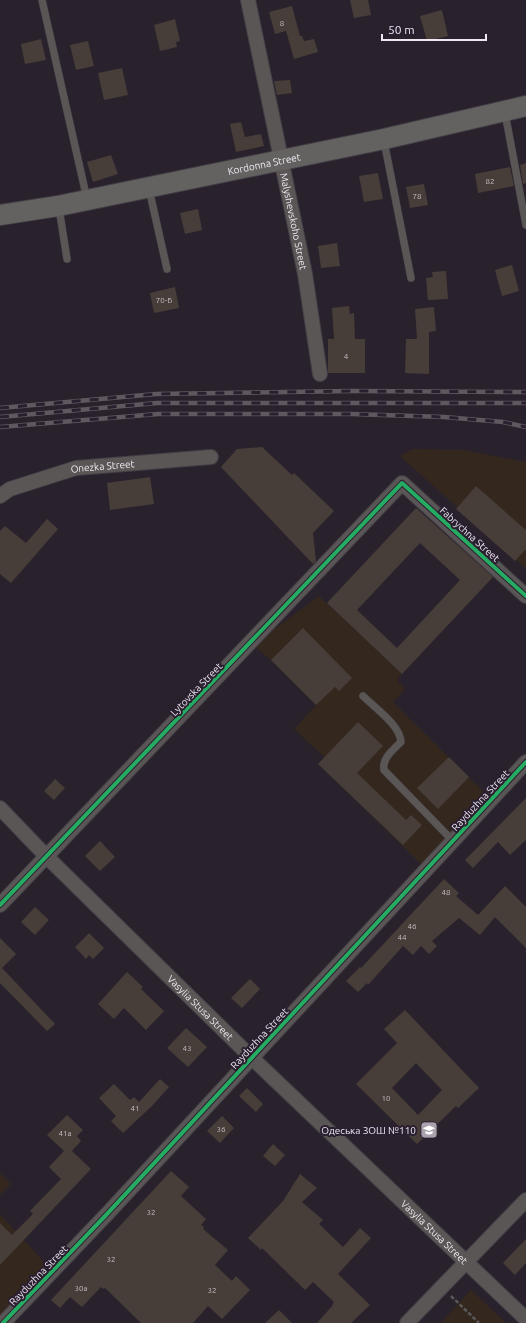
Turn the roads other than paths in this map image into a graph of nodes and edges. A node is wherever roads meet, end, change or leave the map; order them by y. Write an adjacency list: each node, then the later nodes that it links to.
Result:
1 (42, 0): 8 (lane)
2 (248, 0): 6 (street, Malyshevskoho Street)
3 (526, 106): 4 (main road, Kordonna Street)
4 (504, 111): 5 (main road, Kordonna Street); 11 (lane)
5 (384, 139): 6 (main road, Kordonna Street); 14 (lane)
6 (282, 160): 7 (main road, Kordonna Street); 15 (street, Malyshevskoho Street)
7 (148, 187): 8 (main road, Kordonna Street); 13 (lane)
8 (87, 200): 9 (main road, Kordonna Street)
9 (58, 206): 10 (main road, Kordonna Street); 12 (lane)
10 (1, 212)
11 (526, 225)
12 (67, 259)
13 (167, 269)
14 (411, 278)
15 (320, 374)
16 (211, 457): 18 (street, Onezka Street)
17 (402, 483): 19 (street, Fabrychna Street); 24 (street, Lytovska Street)
18 (0, 496)
19 (526, 596)
20 (363, 696): 23 (lane)
21 (526, 762): 23 (street, Rayduzhna Street)
22 (0, 808): 24 (street, Vasylia Stusa Street)
23 (453, 841): 26 (street, Rayduzhna Street)
24 (47, 857): 25 (street, Lytovska Street); 26 (street, Vasylia Stusa Street)
25 (0, 905)
26 (252, 1058): 28 (street, Vasylia Stusa Street); 30 (street, Rayduzhna Street)
27 (526, 1200): 28 (street)
28 (466, 1262): 29 (street, Vasylia Stusa Street); 31 (street)
29 (526, 1319)
30 (3, 1323)
31 (408, 1323)

